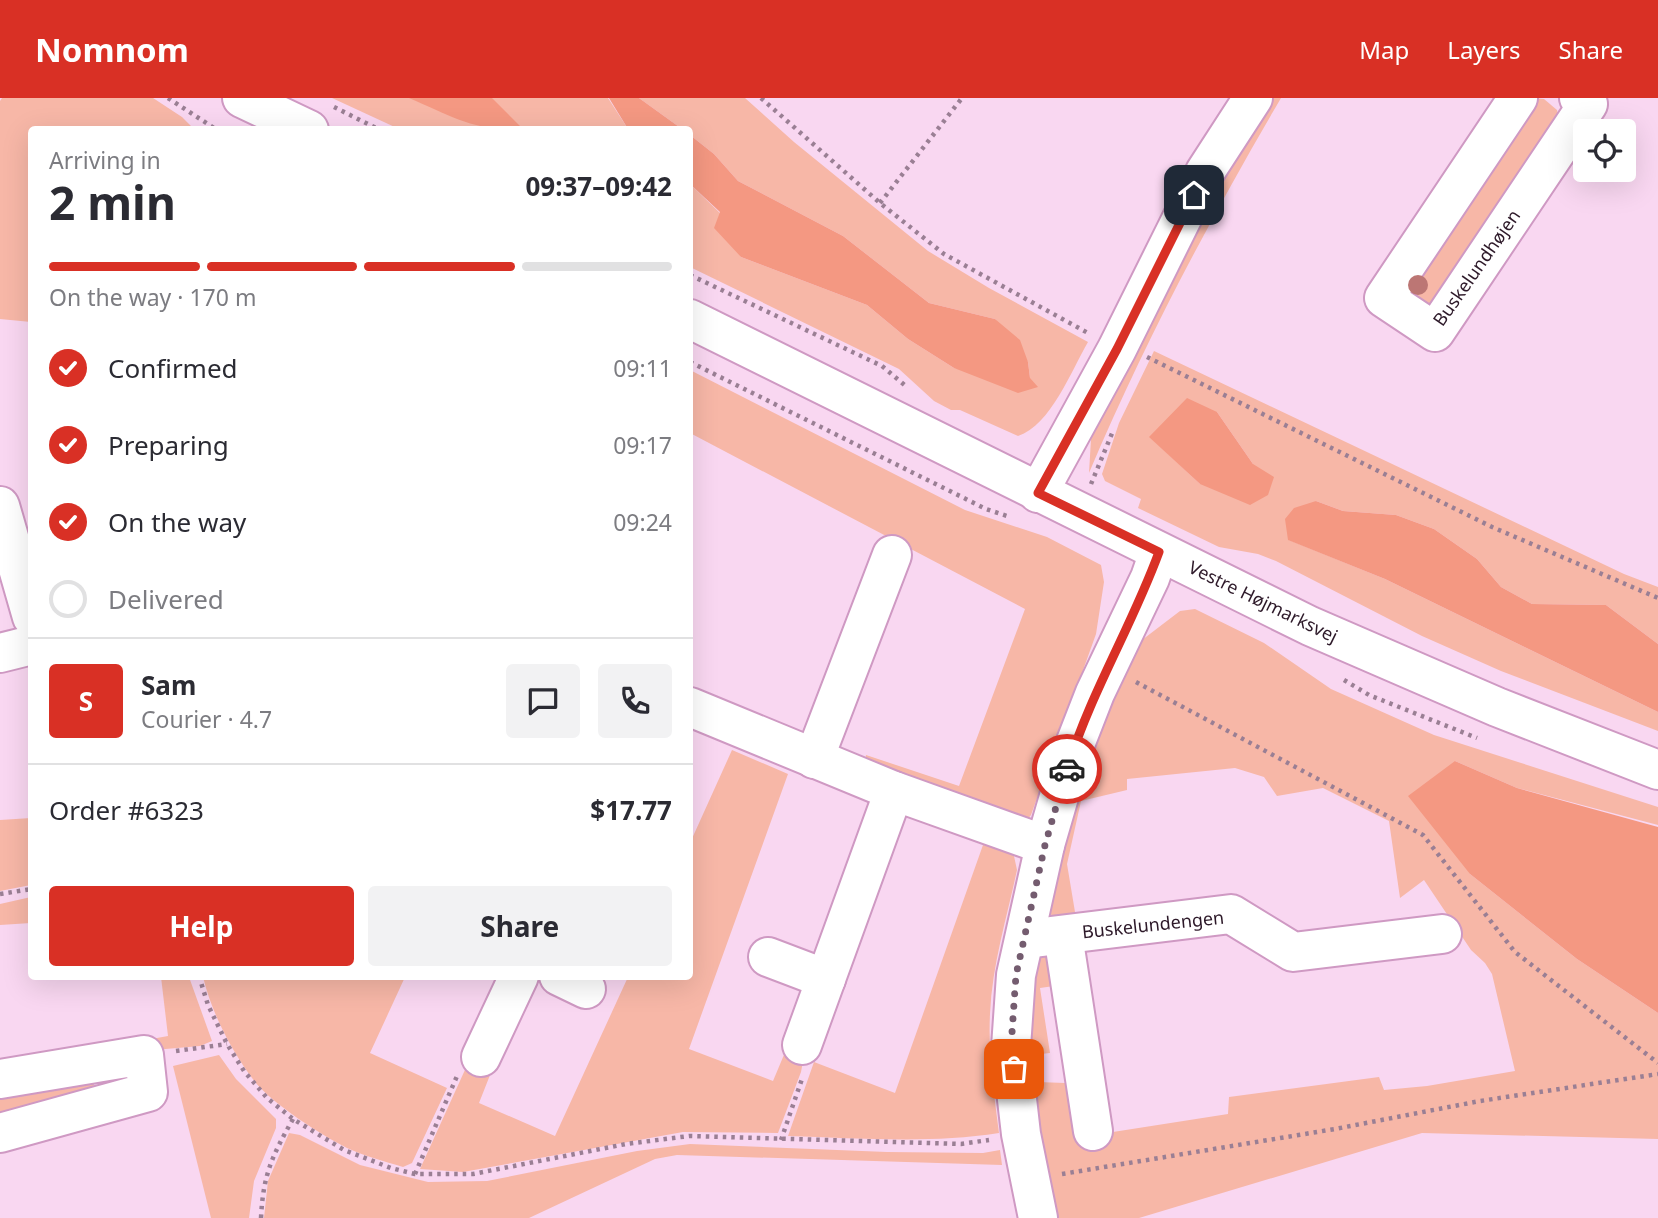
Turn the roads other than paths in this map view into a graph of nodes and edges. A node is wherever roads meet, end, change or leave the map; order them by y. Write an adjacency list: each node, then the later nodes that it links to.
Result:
1 (242, 98): 5 (street)
2 (1253, 98): 7 (street)
3 (1518, 98): 4 (street, Buskelundhøjen)
4 (1579, 98)
5 (317, 116)
6 (693, 320): 7 (street, Vestre Højmarksvej)
7 (1038, 493): 9 (street, Vestre Højmarksvej)
8 (0, 506): 11 (street)
9 (1159, 552): 16 (street, Vestre Højmarksvej); 18 (street)
10 (892, 555): 15 (street)
11 (28, 603)
12 (28, 646): 13 (street)
13 (0, 653)
14 (693, 708): 15 (street)
15 (814, 759): 17 (street)
16 (1658, 769)
17 (894, 791): 18 (street); 23 (street)
18 (1045, 845): 21 (street)
19 (1442, 934): 20 (street, Buskelundengen)
20 (1063, 935): 21 (street, Buskelundengen); 28 (street, Buskelundengen)
21 (1026, 939): 30 (street)
22 (768, 957): 23 (street)
23 (826, 979): 25 (street)
24 (517, 980): 26 (street)
25 (802, 1045)
26 (481, 1057)
27 (0, 1079): 29 (street)
28 (1093, 1131)
29 (0, 1133)
30 (1038, 1218)

